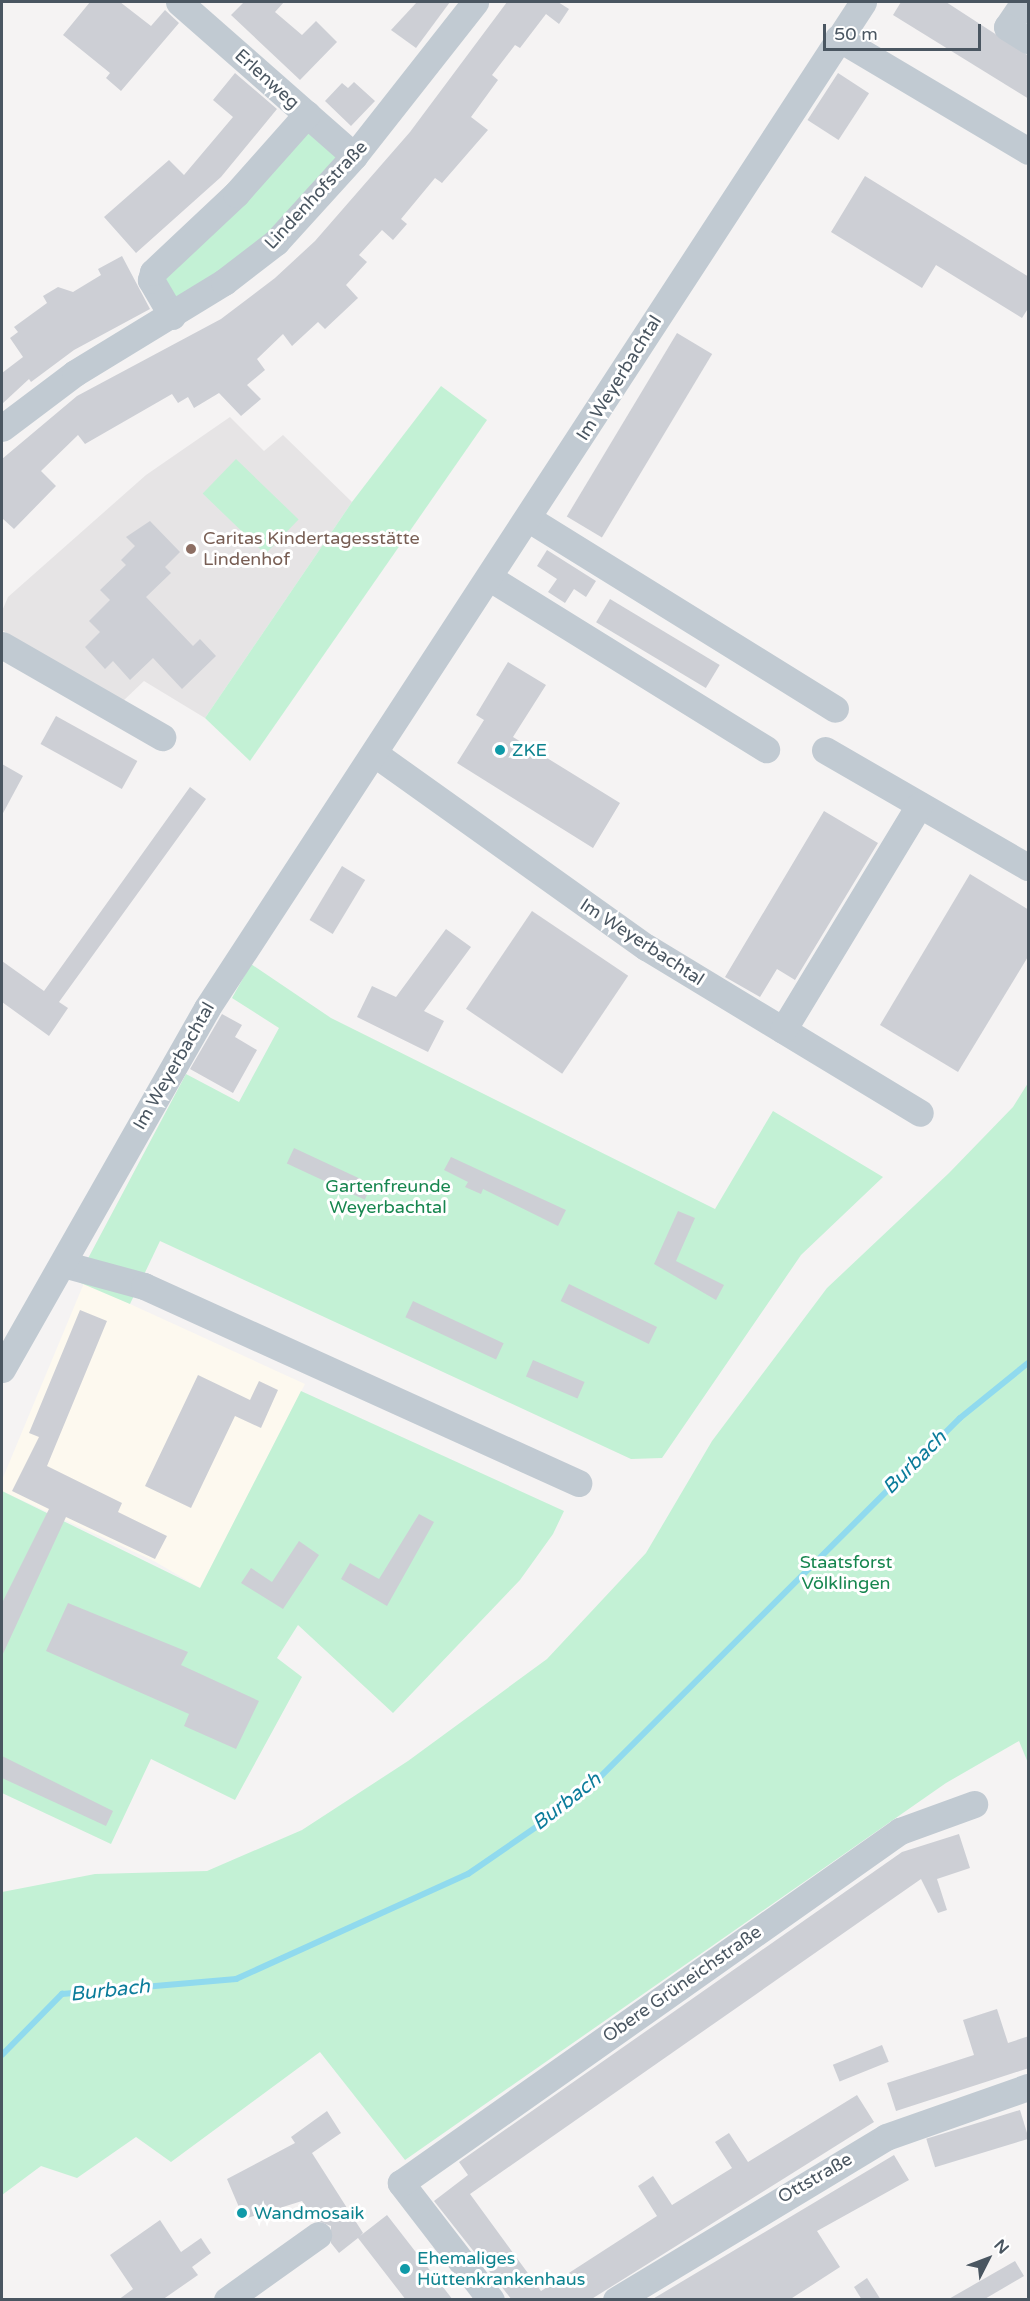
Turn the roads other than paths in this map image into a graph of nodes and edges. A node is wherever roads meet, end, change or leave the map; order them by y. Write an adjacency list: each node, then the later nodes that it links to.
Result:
1 (180, 2): 7 (street, Erlenweg)
2 (475, 2): 9 (street, Lindenhofstraße)
3 (863, 2): 5 (street, Im Weyerbachtal)
4 (1024, 2): 6 (street)
5 (838, 38): 8 (street); 12 (street, Im Weyerbachtal)
6 (1029, 40)
7 (307, 114): 9 (street, Erlenweg); 10 (street)
8 (1029, 151)
9 (354, 156): 10 (street, Lindenhofstraße)
10 (172, 316): 11 (street, Lindenhofstraße)
11 (2, 429)
12 (529, 519): 13 (street, Im Weyerbachtal); 15 (street)
13 (490, 578): 17 (street); 19 (street, Im Weyerbachtal)
14 (2, 645): 16 (street)
15 (835, 709)
16 (162, 736)
17 (766, 749)
18 (825, 750): 20 (street)
19 (375, 754): 22 (street, Im Weyerbachtal); 24 (street, Im Weyerbachtal)
20 (919, 805): 21 (street); 22 (street)
21 (1029, 867)
22 (783, 1030): 23 (street, Im Weyerbachtal)
23 (920, 1113)
24 (63, 1264): 25 (street, Im Weyerbachtal); 26 (street)
25 (2, 1369)
26 (578, 1483)
27 (974, 1804): 31 (street, Obere Grüneichstraße)
28 (1029, 2087): 32 (street, Ottstraße)
29 (318, 2235): 30 (street)
30 (227, 2300)
31 (492, 2300)
32 (616, 2300)

